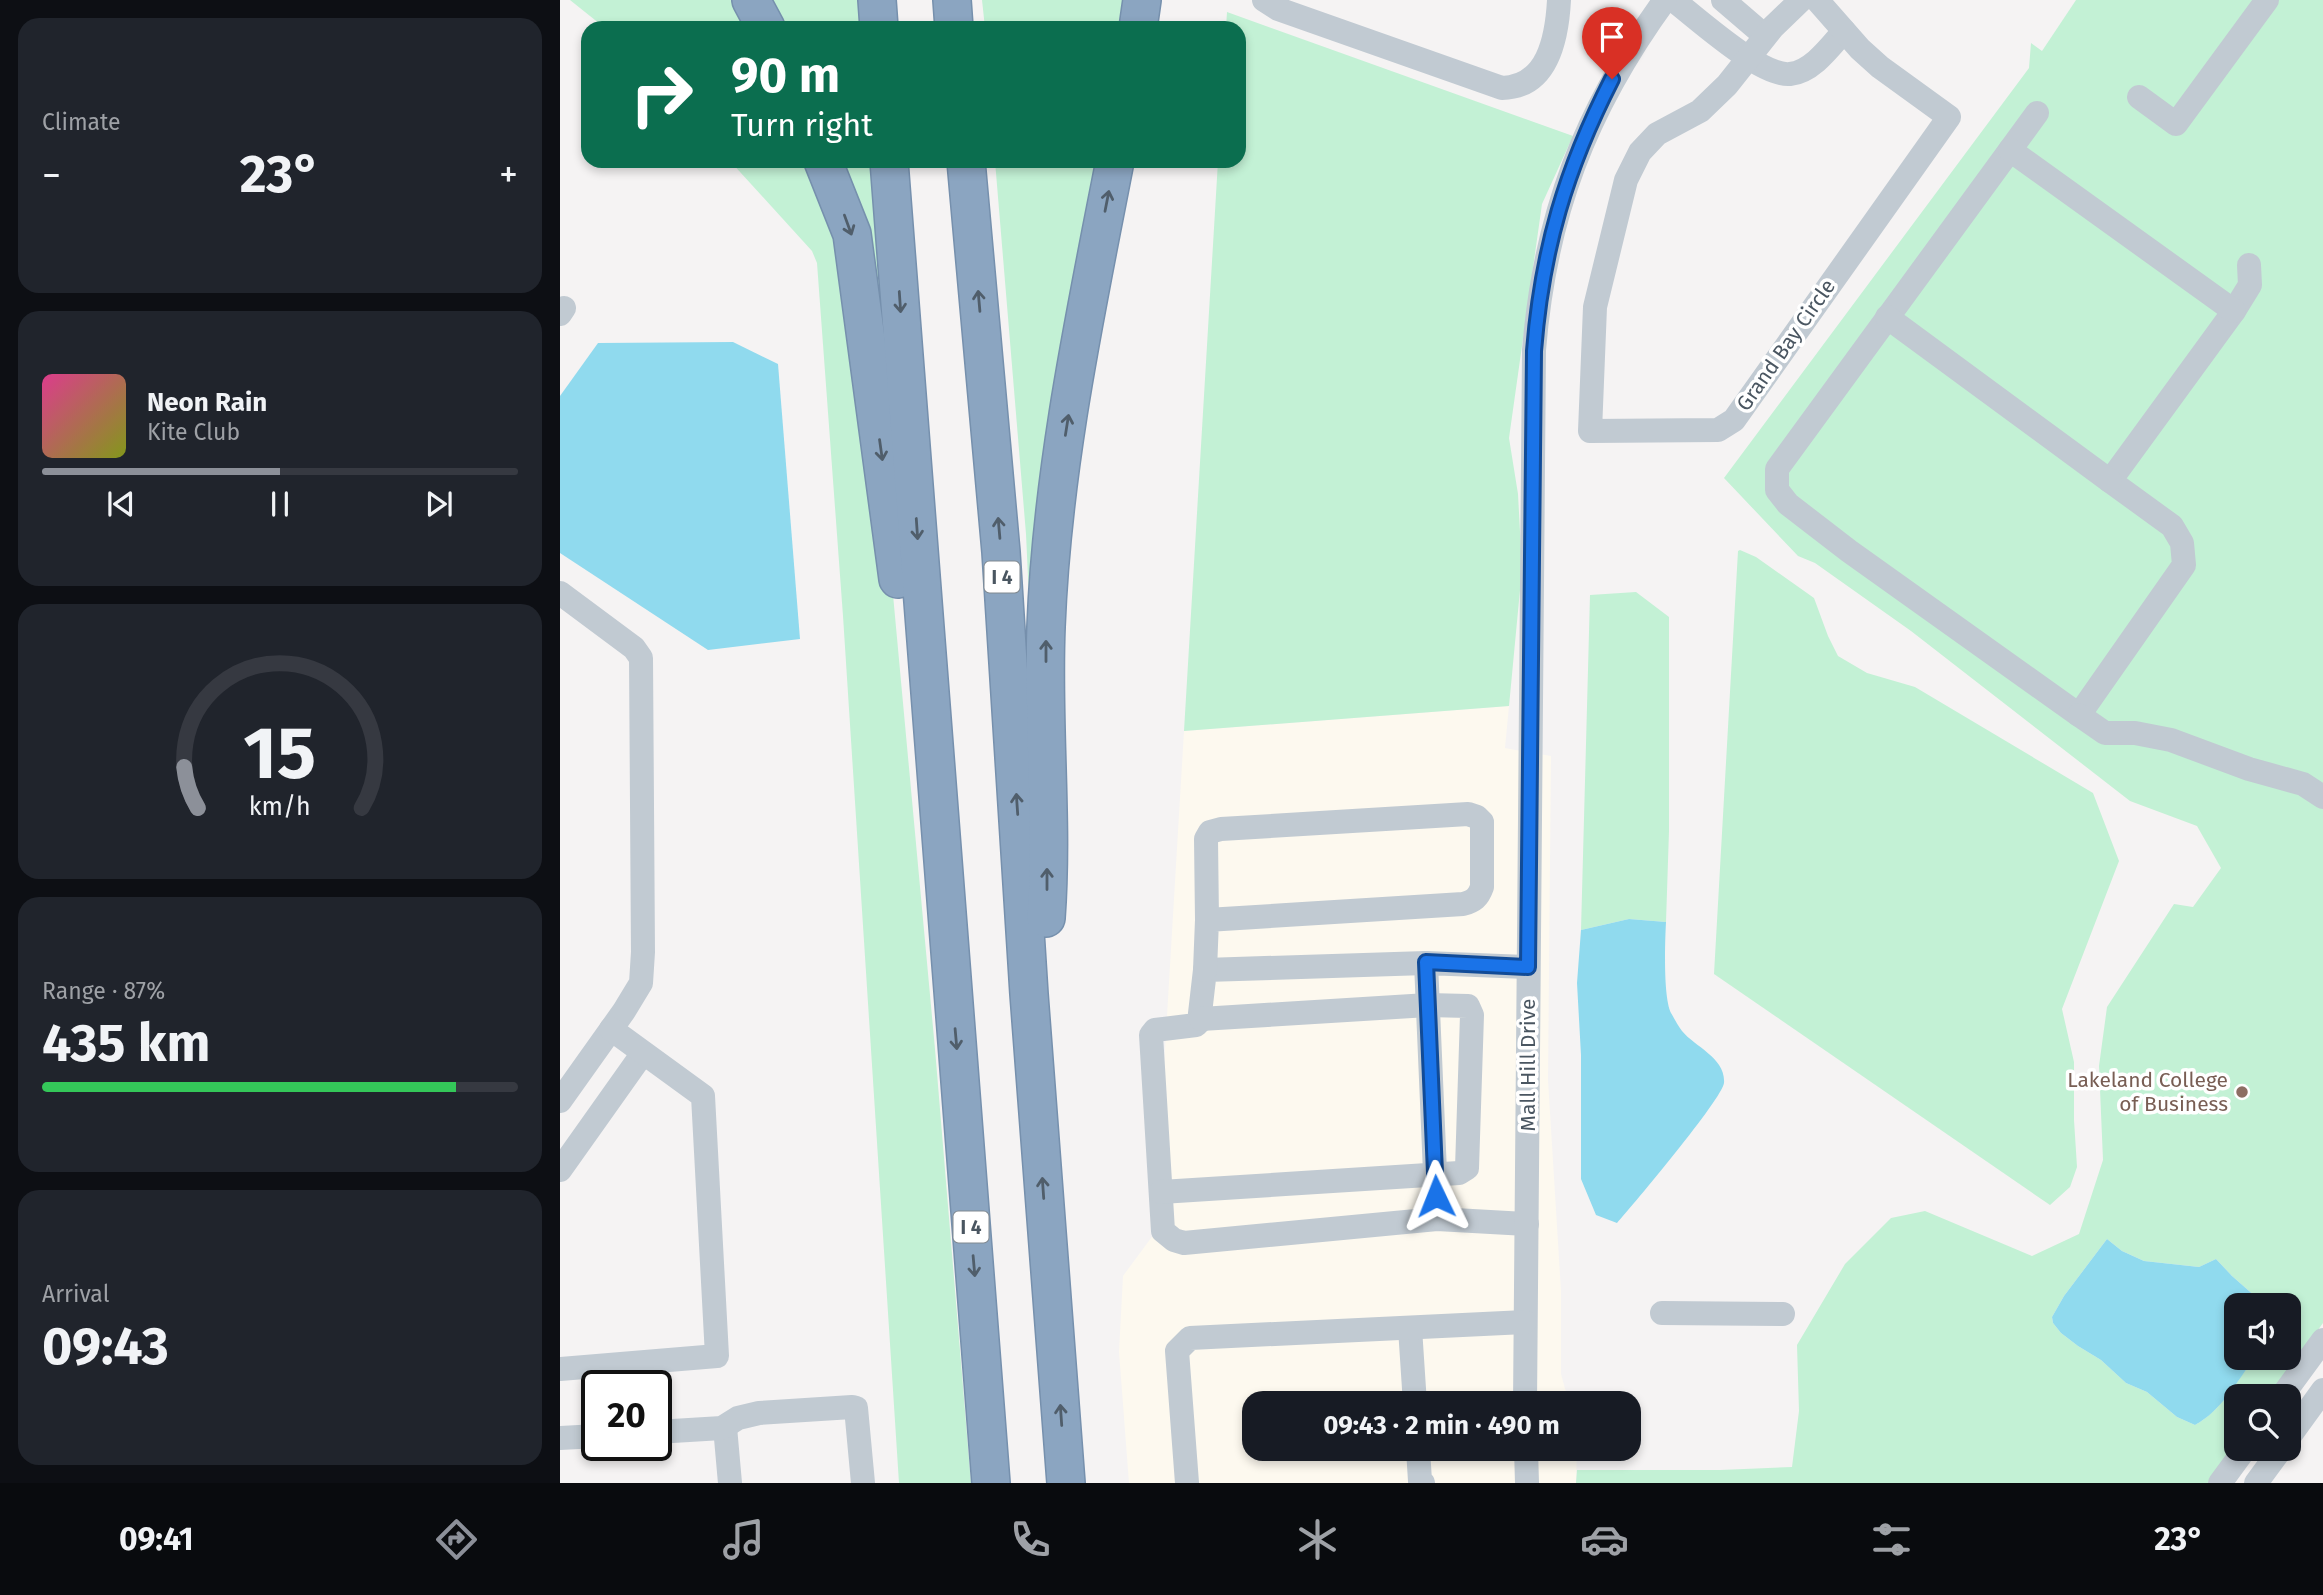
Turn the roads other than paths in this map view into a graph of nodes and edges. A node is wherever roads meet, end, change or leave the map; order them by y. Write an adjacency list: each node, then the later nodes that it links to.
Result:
1 (751, 0): 13 (highway)
2 (877, 0): 14 (highway)
3 (952, 0): 15 (highway)
4 (1142, 0): 16 (highway)
5 (1264, 0): 6 (street)
6 (1559, 0)
7 (1665, 0): 37 (street, Mall Hill Drive)
8 (1673, 0): 19 (street)
9 (1801, 0): 18 (street, Grand Bay Circle)
10 (1817, 0): 17 (street, Grand Bay Circle)
11 (2256, 4): 21 (street)
12 (1731, 7): 18 (street); 19 (street)
13 (762, 21)
14 (878, 21)
15 (954, 21)
16 (1139, 21)
17 (1844, 31): 20 (street); 20 (street, Grand Bay Circle)
18 (1765, 36): 20 (street, Grand Bay Circle)
19 (1720, 37): 20 (street)
20 (1747, 58)
21 (2139, 97)
22 (2037, 113): 23 (street)
23 (2010, 150): 29 (street); 30 (street)
24 (826, 168): 39 (highway, one-way to 39)
25 (890, 168): 39 (highway, I 4, one-way to 39)
26 (967, 168): 40 (highway, I 4, one-way to 26)
27 (1114, 168): 40 (highway, one-way to 27)
28 (2249, 265): 29 (street)
29 (2234, 311): 31 (street)
30 (1887, 317): 31 (street); 33 (street)
31 (2110, 481): 33 (street)
32 (560, 593): 43 (street)
33 (2079, 715): 34 (street)
34 (2323, 797)
35 (1207, 920): 35 (street); 38 (street)
36 (1426, 962): 37 (street); 38 (street); 41 (street)
37 (1528, 967): 50 (street, Mall Hill Drive)
38 (1205, 970): 42 (street)
39 (951, 971): 72 (highway, I 4, one-way to 72)
40 (1029, 994): 73 (highway, I 4, one-way to 40)
41 (1428, 1005): 42 (street); 47 (street); 47 (street)
42 (1201, 1019): 48 (street)
43 (611, 1029): 44 (street); 45 (street)
44 (643, 1053): 46 (street); 56 (street)
45 (560, 1101)
46 (560, 1170)
47 (1435, 1173): 48 (street); 49 (street)
48 (1161, 1192): 49 (street)
49 (1437, 1219): 50 (street)
50 (1527, 1224): 53 (street, Mall Hill Drive)
51 (1661, 1313): 52 (street)
52 (1783, 1314)
53 (1525, 1322): 54 (street); 60 (street, Mall Hill Drive)
54 (1410, 1328): 59 (street); 74 (street)
55 (2323, 1340): 57 (street)
56 (560, 1369)
57 (2291, 1384)
58 (2323, 1390): 61 (street)
59 (1414, 1391)
60 (1525, 1391)
61 (2301, 1420)
62 (725, 1427): 63 (street); 70 (street); 71 (street)
63 (672, 1431)
64 (581, 1437): 65 (street)
65 (560, 1438)
66 (1419, 1461): 75 (street)
67 (1526, 1461): 76 (street)
68 (2236, 1461): 77 (street)
69 (2272, 1461): 78 (street)
70 (730, 1483)
71 (863, 1483)
72 (991, 1483)
73 (1066, 1483)
74 (1187, 1483)
75 (1423, 1483)
76 (1527, 1483)
77 (2220, 1483)
78 (2256, 1483)

